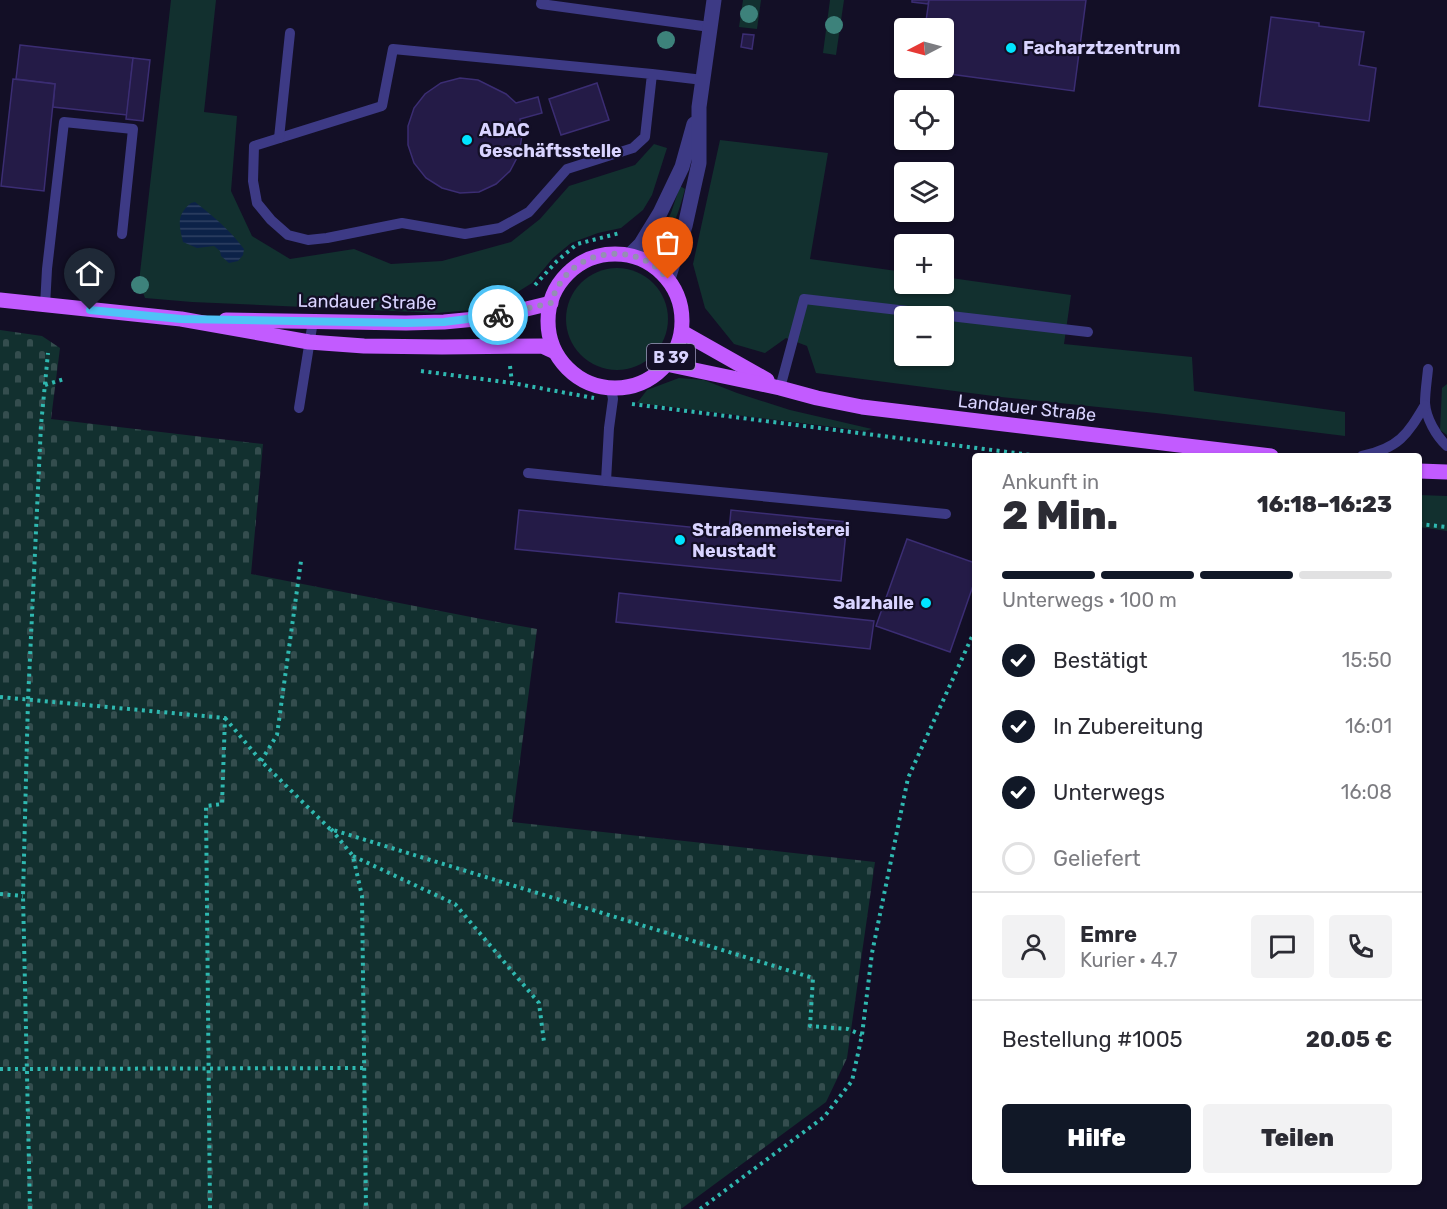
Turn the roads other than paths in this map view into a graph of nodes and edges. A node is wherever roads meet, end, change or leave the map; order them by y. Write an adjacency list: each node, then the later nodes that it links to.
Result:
1 (542, 0): 3 (lane)
2 (714, 0): 3 (street)
3 (710, 27): 6 (street)
4 (290, 33): 8 (lane)
5 (652, 74): 6 (lane); 8 (lane); 8 (lane)
6 (703, 80): 7 (street)
7 (699, 107): 10 (street); 11 (street)
8 (279, 138)
9 (122, 234): 14 (lane)
10 (630, 255): 11 (main road, B 39); 13 (main road, B 39)
11 (668, 279): 17 (main road, B 39)
12 (0, 300): 14 (main road, Landauer Straße)
13 (551, 303): 16 (main road, Landauer Straße); 20 (main road, B 39)
14 (45, 306): 15 (main road, Landauer Straße)
15 (181, 319): 16 (main road, Landauer Straße); 19 (main road, Landauer Straße)
16 (313, 321): 19 (lane)
17 (682, 332): 21 (main road, B 39); 23 (main road, Landauer Straße / B 39)
18 (1088, 332): 23 (lane)
19 (309, 342): 20 (main road, Landauer Straße); 26 (lane)
20 (555, 352): 24 (main road, B 39)
21 (666, 364): 23 (main road, Landauer Straße / B 39); 24 (main road, B 39)
22 (1428, 369): 25 (lane)
23 (780, 388): 28 (main road, Landauer Straße / B 39)
24 (611, 395): 33 (lane)
25 (1425, 405): 27 (lane); 29 (lane)
26 (299, 408)
27 (1447, 446)
28 (1246, 453)
29 (1376, 453)
30 (1422, 471): 31 (main road)
31 (1447, 472)
32 (528, 473): 33 (lane)
33 (606, 481): 34 (lane)
34 (946, 514)

